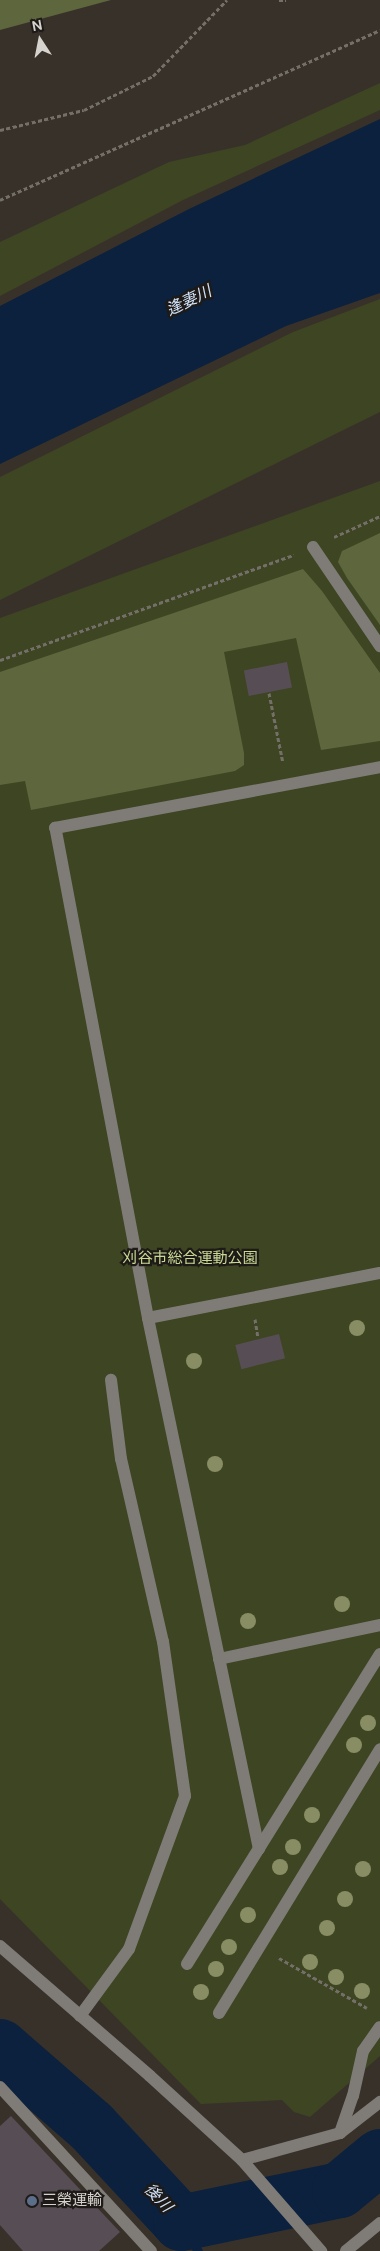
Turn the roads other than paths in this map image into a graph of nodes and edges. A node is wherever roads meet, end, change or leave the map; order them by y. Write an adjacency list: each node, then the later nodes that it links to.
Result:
1 (313, 547): 2 (street)
2 (380, 646)
3 (380, 767): 5 (street)
4 (380, 1273): 5 (street)
5 (148, 1318): 9 (street)
6 (111, 1380): 15 (street)
7 (380, 1625): 9 (street)
8 (380, 1654): 11 (street)
9 (219, 1659): 11 (street)
10 (380, 1749): 14 (street)
11 (259, 1850): 13 (street)
12 (0, 1946): 15 (street)
13 (187, 1964)
14 (218, 2013)
15 (80, 2016): 20 (street)
16 (380, 2026): 19 (street)
17 (0, 2087): 23 (street)
18 (380, 2102): 19 (street)
19 (340, 2133): 20 (street)
20 (242, 2160): 22 (street)
21 (380, 2223): 24 (street)
22 (320, 2250)
23 (151, 2251)
24 (346, 2251)

